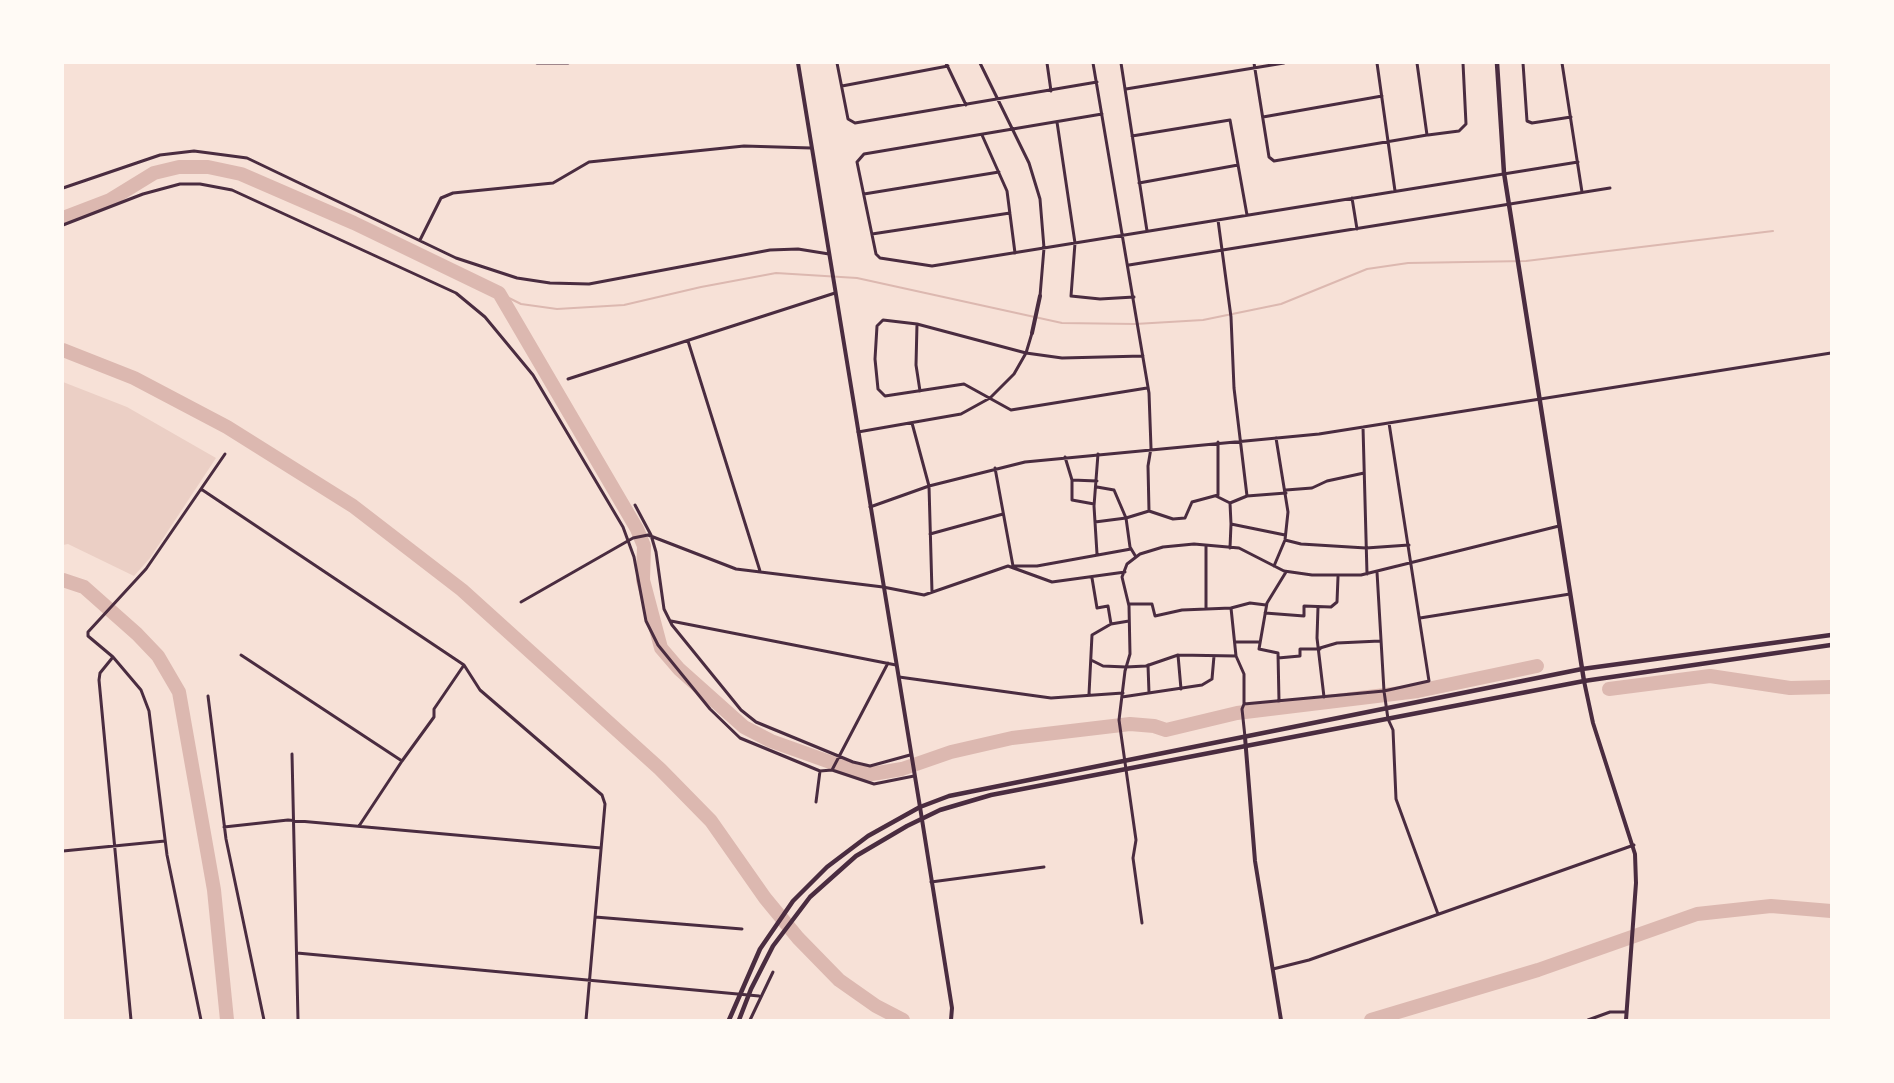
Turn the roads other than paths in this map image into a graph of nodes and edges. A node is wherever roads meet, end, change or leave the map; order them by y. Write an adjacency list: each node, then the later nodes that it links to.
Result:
1 (537, 63): 2 (street)
2 (568, 63)
3 (798, 63): 35 (street)
4 (837, 63): 20 (street)
5 (980, 63): 24 (street)
6 (1047, 63): 22 (street)
7 (1094, 63): 19 (street)
8 (1121, 63): 21 (street)
9 (1254, 63): 18 (street)
10 (1284, 63): 18 (street)
11 (1377, 63): 23 (street)
12 (1417, 63): 32 (street)
13 (1463, 63): 32 (street)
14 (1497, 63): 39 (main road)
15 (1522, 63): 28 (street)
16 (1562, 63): 28 (street)
17 (947, 65): 20 (street); 25 (street)
18 (1255, 68): 21 (street); 27 (street)
19 (1097, 82): 22 (street); 26 (street)
20 (842, 86): 25 (street)
21 (1125, 89): 33 (street)
22 (1051, 91): 24 (street)
23 (1382, 96): 27 (street); 34 (street)
24 (998, 100): 25 (street); 30 (street)
25 (966, 105)
26 (1102, 114): 29 (street); 55 (street)
27 (1263, 117): 34 (street)
28 (1571, 117): 36 (street)
29 (1057, 122): 30 (street); 57 (street)
30 (1013, 130): 31 (street); 58 (street)
31 (982, 135): 38 (street); 45 (street)
32 (1427, 135): 34 (street)
33 (1132, 136): 37 (street); 40 (street)
34 (1388, 141): 43 (street)
35 (811, 148): 56 (street); 61 (street)
36 (1578, 162): 39 (street); 44 (street)
37 (1238, 165): 40 (street); 49 (street)
38 (999, 172): 45 (street); 48 (street)
39 (1504, 174): 43 (street); 47 (main road)
40 (1139, 183): 53 (street)
41 (63, 188): 56 (street)
42 (1610, 188): 44 (street)
43 (1395, 191): 46 (street)
44 (1582, 192): 47 (street)
45 (864, 195): 54 (street)
46 (1352, 198): 49 (street); 52 (street)
47 (1509, 204): 52 (street); 76 (main road)
48 (1010, 213): 54 (street); 60 (street)
49 (1247, 215): 50 (street)
50 (1218, 220): 53 (street); 59 (street)
51 (63, 225): 111 (street)
52 (1357, 229): 59 (street)
53 (1147, 231): 55 (street)
54 (872, 234): 60 (street)
55 (1124, 235): 57 (street); 62 (street)
56 (420, 240): 61 (street)
57 (1075, 243): 58 (street); 65 (street)
58 (1044, 248): 60 (street); 64 (street)
59 (1223, 251): 62 (street); 82 (street)
60 (1015, 253)
61 (829, 254): 63 (street)
62 (1129, 265): 65 (street)
63 (835, 293): 68 (street); 80 (street)
64 (1040, 296): 67 (street)
65 (1134, 297): 71 (street)
66 (917, 324): 69 (street); 74 (street); 74 (street)
67 (1032, 333): 69 (street)
68 (688, 341): 72 (street); 122 (street)
69 (1026, 352): 71 (street); 75 (street)
70 (1831, 352): 76 (street)
71 (1143, 356): 73 (street)
72 (568, 379)
73 (1147, 388): 75 (street); 84 (street)
74 (920, 391): 75 (street)
75 (990, 398): 77 (street)
76 (1541, 399): 78 (street); 107 (main road)
77 (912, 423): 80 (street); 92 (street)
78 (1389, 423): 79 (street); 112 (street)
79 (1363, 427): 81 (street); 89 (street)
80 (858, 432): 101 (street)
81 (1276, 438): 82 (street); 95 (street)
82 (1240, 441): 83 (street); 97 (street)
83 (1218, 442): 84 (street); 96 (street)
84 (1151, 448): 86 (street); 102 (street)
85 (225, 454): 94 (street)
86 (1098, 454): 87 (street); 91 (street)
87 (1065, 457): 88 (street); 90 (street)
88 (994, 468): 92 (street); 103 (street)
89 (1364, 473): 95 (street); 115 (street)
90 (1072, 480): 91 (street); 99 (street)
91 (1097, 481): 93 (street)
92 (929, 486): 101 (street); 108 (street)
93 (1096, 487): 99 (street); 104 (street)
94 (201, 489): 153 (street); 157 (street)
95 (1286, 492): 97 (street); 110 (street)
96 (1216, 496): 98 (street); 102 (street)
97 (1247, 496): 98 (street)
98 (1230, 503): 106 (street)
99 (1094, 504): 105 (street)
100 (635, 505): 109 (street)
101 (870, 507): 129 (street)
102 (1149, 511): 104 (street)
103 (1003, 514): 108 (street); 121 (street)
104 (1126, 518): 105 (street); 116 (street)
105 (1095, 522): 117 (street)
106 (1231, 524): 110 (street); 114 (street)
107 (1561, 526): 119 (street); 131 (main road)
108 (930, 534): 130 (street)
109 (650, 535): 111 (street); 122 (street); 140 (street)
110 (1285, 537): 115 (street); 120 (street)
111 (630, 539): 132 (street); 184 (street)
112 (1409, 545): 115 (street); 119 (street)
113 (1206, 546): 114 (street); 118 (street); 137 (street)
114 (1230, 548): 120 (street)
115 (1366, 548): 126 (street)
116 (1131, 549): 117 (street); 118 (street)
117 (1097, 554): 121 (street)
118 (1136, 557): 123 (street)
119 (1413, 563): 125 (street); 139 (street)
120 (1274, 566): 124 (street)
121 (1013, 567): 128 (street); 130 (street)
122 (760, 571): 129 (street)
123 (1125, 572): 128 (street); 133 (street)
124 (1286, 572): 127 (street); 134 (street)
125 (1377, 572): 126 (street); 144 (street)
126 (1367, 574): 127 (street)
127 (1338, 576): 135 (street)
128 (1092, 578): 142 (street)
129 (883, 587): 130 (street); 158 (street)
130 (932, 592)
131 (1571, 594): 139 (street); 161 (main road)
132 (521, 602)
133 (1129, 604): 137 (street); 141 (street)
134 (1266, 605): 136 (street); 138 (street)
135 (1318, 606): 138 (street); 148 (street)
136 (1231, 608): 137 (street); 145 (street)
137 (1206, 609)
138 (1265, 613): 146 (street)
139 (1420, 618): 165 (street)
140 (670, 620): 156 (street); 178 (street)
141 (1129, 621): 142 (street); 160 (street)
142 (1111, 624): 155 (street)
143 (1831, 635): 161 (main road)
144 (1380, 641): 148 (street); 165 (street)
145 (1235, 642): 146 (street); 152 (street)
146 (1260, 642): 154 (street)
147 (1831, 645): 163 (main road)
148 (1320, 648): 154 (street); 170 (street)
149 (1178, 655): 151 (street); 159 (street); 164 (street)
150 (241, 656): 181 (street)
151 (1214, 656): 152 (street); 164 (street)
152 (1236, 656): 172 (street)
153 (113, 657): 192 (street); 194 (street)
154 (1278, 658): 171 (street)
155 (1091, 660): 160 (street); 167 (street)
156 (888, 663): 158 (street); 178 (street)
157 (464, 665): 181 (street); 195 (street)
158 (896, 665): 162 (street)
159 (1148, 665): 160 (street); 166 (street)
160 (1126, 667): 168 (street)
161 (1582, 669): 163 (main road); 173 (main road)
162 (898, 677): 167 (street); 179 (street)
163 (1584, 681): 174 (main road); 193 (street)
164 (1181, 688): 166 (street)
165 (1384, 692): 170 (street); 173 (street)
166 (1149, 693): 168 (street)
167 (1089, 694): 168 (street)
168 (1123, 695): 180 (street)
169 (208, 696): 191 (street)
170 (1324, 697): 171 (street)
171 (1279, 701): 172 (street)
172 (1244, 704): 175 (street)
173 (1386, 709): 174 (street); 175 (main road)
174 (1388, 718): 176 (main road); 199 (street)
175 (1245, 737): 176 (street); 180 (main road)
176 (1245, 746): 183 (main road); 204 (street)
177 (292, 754): 189 (street)
178 (838, 755): 179 (street); 182 (street)
179 (910, 755): 185 (street)
180 (1125, 759): 183 (street); 187 (main road)
181 (402, 761): 190 (street)
182 (832, 770): 184 (street); 185 (street)
183 (1126, 770): 188 (main road); 201 (street)
184 (820, 771): 186 (street)
185 (914, 776): 187 (street)
186 (816, 802)
187 (920, 807): 188 (street); 215 (main road)
188 (922, 818): 198 (street); 209 (main road)
189 (294, 820): 190 (street); 191 (street); 203 (street)
190 (359, 826): 195 (street)
191 (224, 827): 212 (street)
192 (165, 841): 194 (street); 211 (street)
193 (1634, 845): 199 (street); 208 (street)
194 (115, 846): 196 (street); 210 (street)
195 (601, 848): 200 (street)
196 (63, 851)
197 (1044, 867): 198 (street)
198 (931, 882): 217 (street)
199 (1438, 914): 204 (street)
200 (595, 917): 202 (street); 206 (street)
201 (1142, 923)
202 (741, 929)
203 (297, 953): 206 (street); 213 (street)
204 (1272, 969): 218 (street)
205 (773, 972): 207 (street)
206 (590, 980): 207 (street); 214 (street)
207 (759, 996): 216 (street)
208 (1626, 1012): 219 (street); 220 (street)
209 (740, 1018)
210 (131, 1020)
211 (201, 1020)
212 (264, 1020)
213 (298, 1020)
214 (586, 1020)
215 (729, 1020)
216 (750, 1020)
217 (951, 1020)
218 (1281, 1020)
219 (1588, 1020)
220 (1626, 1020)

